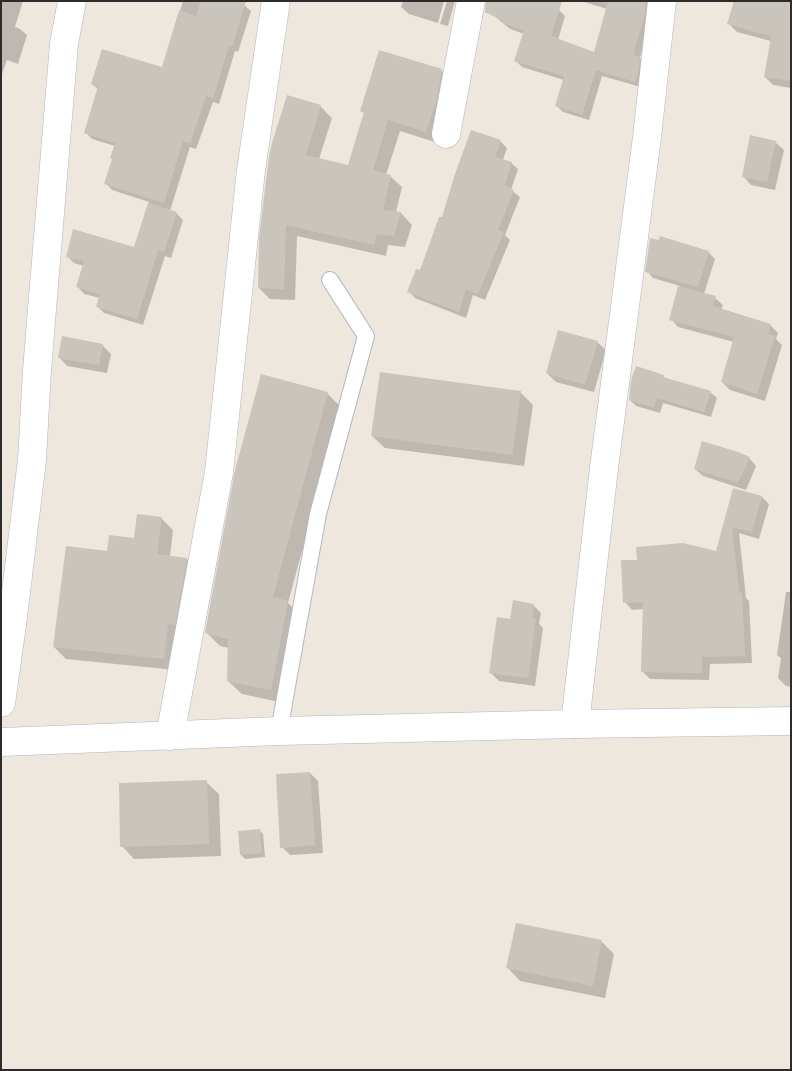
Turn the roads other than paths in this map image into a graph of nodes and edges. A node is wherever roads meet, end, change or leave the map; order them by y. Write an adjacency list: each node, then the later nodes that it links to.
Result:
1 (72, 1): 7 (street)
2 (276, 1): 11 (street)
3 (471, 1): 5 (street)
4 (662, 1): 9 (street)
5 (446, 134)
6 (330, 280): 10 (lane)
7 (1, 703)
8 (791, 721): 9 (street)
9 (575, 724): 10 (street)
10 (279, 731): 11 (street)
11 (170, 736): 12 (street)
12 (1, 742)

